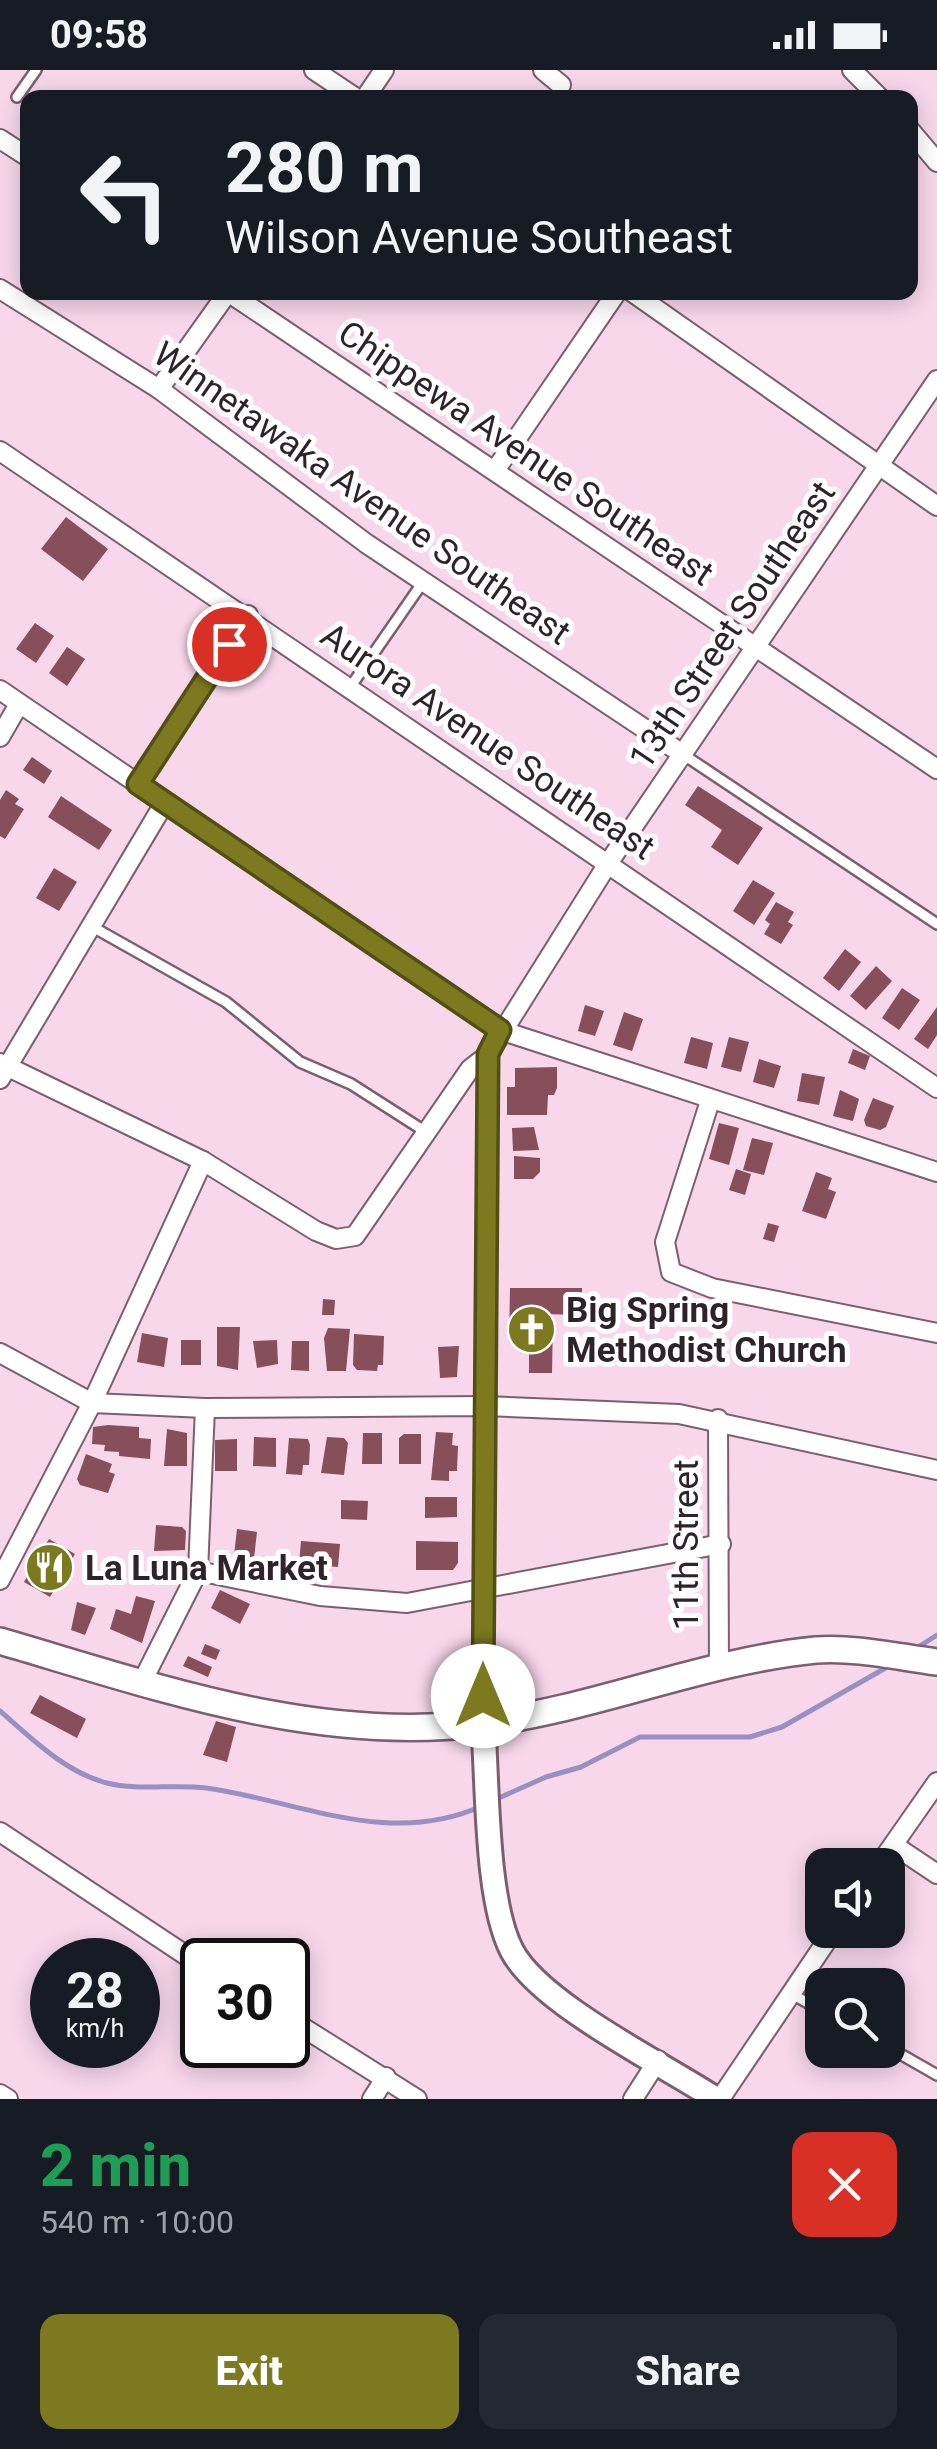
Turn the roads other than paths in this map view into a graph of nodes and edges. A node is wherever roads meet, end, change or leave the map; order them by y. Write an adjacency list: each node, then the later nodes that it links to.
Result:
1 (314, 70): 5 (street)
2 (542, 70): 4 (street)
3 (852, 70): 6 (street)
4 (561, 85)
5 (344, 90)
6 (872, 90)
7 (20, 93): 8 (lane)
8 (17, 97)
9 (918, 139): 10 (street)
10 (937, 162)
11 (0, 288): 17 (street, Winnetawaka Avenue Southeast)
12 (222, 300): 17 (street)
13 (240, 300): 20 (street, Chippewa Avenue Southeast)
14 (612, 300): 20 (street)
15 (643, 300): 19 (street)
16 (937, 380): 19 (street, 13th Street Southeast)
17 (158, 388): 22 (street, Winnetawaka Avenue Southeast)
18 (0, 451): 23 (street, Aurora Avenue Southeast)
19 (880, 467): 21 (street); 24 (street, 13th Street Southeast)
20 (496, 470): 24 (street, Chippewa Avenue Southeast)
21 (937, 506)
22 (425, 579): 25 (lane); 29 (street, Winnetawaka Avenue Southeast)
23 (248, 616): 25 (street, Aurora Avenue Southeast); 31 (street)
24 (757, 650): 29 (street, 13th Street Southeast); 30 (street, Chippewa Avenue Southeast)
25 (351, 686): 33 (street, Aurora Avenue Southeast)
26 (0, 690): 27 (street)
27 (19, 704): 28 (street); 31 (street)
28 (0, 737)
29 (684, 755): 33 (street, 13th Street Southeast); 34 (lane)
30 (937, 768)
31 (138, 784): 32 (street)
32 (165, 802): 35 (street); 36 (street)
33 (609, 862): 36 (street, 13th Street Southeast); 39 (street, Aurora Avenue Southeast)
34 (937, 924)
35 (91, 926): 38 (street); 41 (lane)
36 (500, 1030): 37 (street, 13th Street Southeast); 40 (street)
37 (488, 1054): 41 (street, 13th Street Southeast); 47 (street)
38 (2, 1070): 42 (street)
39 (937, 1088)
40 (710, 1100): 43 (street); 44 (street)
41 (426, 1132): 42 (street, 13th Street Southeast)
42 (203, 1161): 46 (street)
43 (937, 1172)
44 (937, 1333)
45 (0, 1354): 46 (street)
46 (92, 1402): 48 (street); 53 (street)
47 (486, 1406): 48 (street); 49 (street); 54 (street)
48 (205, 1408): 52 (street)
49 (718, 1419): 50 (street); 51 (street, 11th Street)
50 (937, 1470)
51 (721, 1544): 54 (street); 57 (street, 11th Street)
52 (198, 1571): 54 (street); 58 (street)
53 (0, 1580)
54 (482, 1588): 59 (street)
55 (0, 1641): 58 (main road)
56 (937, 1662): 57 (main road)
57 (720, 1670): 59 (main road)
58 (143, 1680): 59 (main road)
59 (483, 1723): 70 (street)
60 (937, 1782): 62 (street)
61 (0, 1832): 65 (street)
62 (894, 1846): 63 (street)
63 (937, 1874)
64 (822, 1948): 66 (street)
65 (180, 1951)
66 (792, 1994): 67 (lane); 78 (street)
67 (805, 2001)
68 (310, 2031): 72 (street)
69 (905, 2057): 71 (lane)
70 (658, 2060): 77 (street); 78 (street)
71 (937, 2075)
72 (386, 2077): 75 (street); 76 (street)
73 (0, 2094): 74 (street)
74 (8, 2099)
75 (372, 2099)
76 (417, 2099)
77 (633, 2099)
78 (718, 2099)

